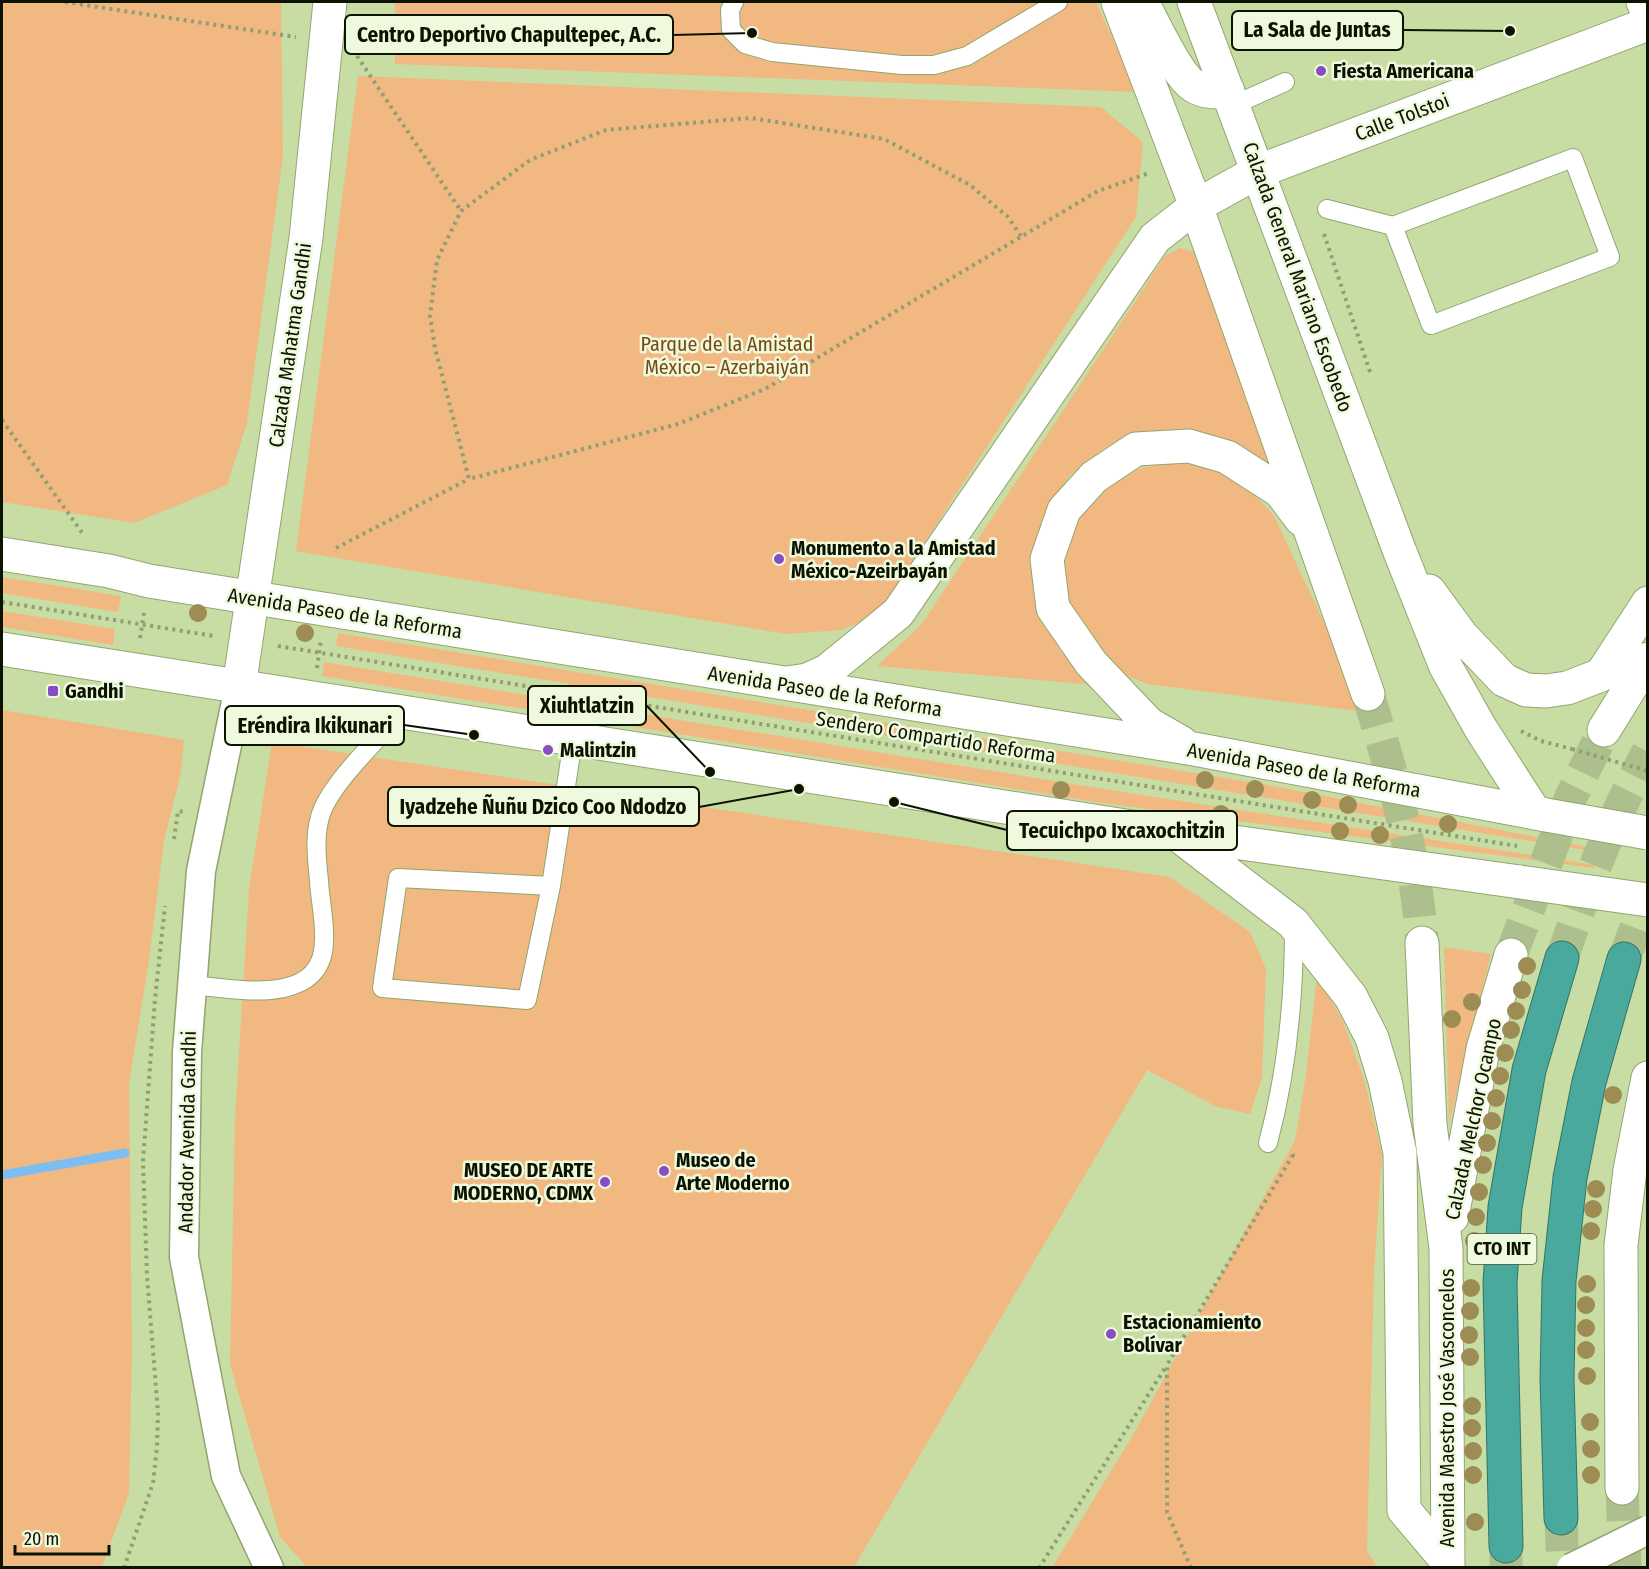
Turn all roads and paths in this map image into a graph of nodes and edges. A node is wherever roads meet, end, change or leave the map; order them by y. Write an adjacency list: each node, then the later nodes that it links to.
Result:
1 (65, 2): 11 (path)
2 (330, 2): 11 (main road, Calzada Mahatma Gandhi)
3 (734, 2): 4 (lane)
4 (1058, 2)
5 (1118, 2): 16 (main road)
6 (1142, 2): 13 (main road)
7 (1194, 2): 13 (main road, Calzada General Mariano Escobedo)
8 (1643, 2): 9 (main road)
9 (1647, 13)
10 (1647, 24): 14 (main road, Calle Tolstoi)
11 (326, 42): 17 (path); 29 (main road, Calzada Mahatma Gandhi)
12 (1284, 82): 13 (lane)
13 (1231, 98): 14 (main road, Calzada General Mariano Escobedo)
14 (1259, 171): 16 (main road, Calle Tolstoi); 26 (main road, Calzada General Mariano Escobedo)
15 (1153, 172): 20 (path)
16 (1196, 206): 24 (main road); 42 (main road, Calle Tolstoi)
17 (461, 211): 20 (path); 23 (path)
18 (1324, 216): 19 (lane); 21 (path)
19 (1393, 226): 19 (lane)
20 (1021, 236): 23 (path)
21 (1374, 383)
22 (2, 420): 28 (path)
23 (469, 479): 25 (path)
24 (1315, 538): 44 (main road); 48 (main road)
25 (336, 548)
26 (1400, 552): 31 (main road); 51 (main road)
27 (2, 554): 28 (main road, Avenida Paseo de la Reforma)
28 (109, 571): 29 (main road, Avenida Paseo de la Reforma)
29 (253, 598): 42 (main road, Avenida Paseo de la Reforma); 43 (main road, Calzada Mahatma Gandhi)
30 (2, 602): 33 (path)
31 (1647, 603)
32 (144, 608): 33 (path)
33 (142, 624): 35 (path); 36 (path)
34 (323, 631): 39 (path)
35 (210, 635)
36 (139, 641)
37 (2, 649): 43 (main road)
38 (296, 649): 39 (path, Sendero Compartido Reforma)
39 (319, 652): 41 (path); 54 (path, Sendero Compartido Reforma)
40 (1647, 659): 46 (main road)
41 (316, 675)
42 (779, 684): 48 (main road, Avenida Paseo de la Reforma)
43 (239, 687): 45 (main road); 62 (street, Andador Avenida Gandhi)
44 (1368, 694)
45 (401, 713): 47 (main road); 62 (lane)
46 (1604, 729)
47 (573, 740): 53 (main road); 55 (lane)
48 (1194, 749): 51 (main road, Avenida Paseo de la Reforma)
49 (1572, 749): 50 (path, bridge)
50 (1647, 771)
51 (1541, 814): 52 (main road, Avenida Paseo de la Reforma, bridge)
52 (1647, 833)
53 (1176, 834): 56 (main road, bridge); 57 (main road)
54 (1521, 846)
55 (551, 886): 55 (lane)
56 (1647, 900)
57 (1293, 923): 65 (lane); 73 (main road)
58 (1422, 943): 67 (main road)
59 (1511, 955): 67 (main road, Calzada Melchor Ocampo / CTO INT)
60 (1562, 958): 72 (highway, CTO INT)
61 (1624, 959): 70 (highway, CTO INT)
62 (193, 985): 74 (street, Andador Avenida Gandhi)
63 (1647, 1078): 66 (main road)
64 (1647, 1137): 66 (main road)
65 (1268, 1143): 68 (path)
66 (1630, 1170): 69 (main road)
67 (1446, 1248): 73 (main road, Avenida Maestro José Vasconcelos / CTO INT)
68 (1167, 1365): 75 (path); 76 (path)
69 (1622, 1488)
70 (1561, 1518)
71 (1647, 1530): 77 (street, bridge)
72 (1506, 1546)
73 (1448, 1564)
74 (269, 1568)
75 (1039, 1568)
76 (1191, 1568)
77 (1571, 1568)

